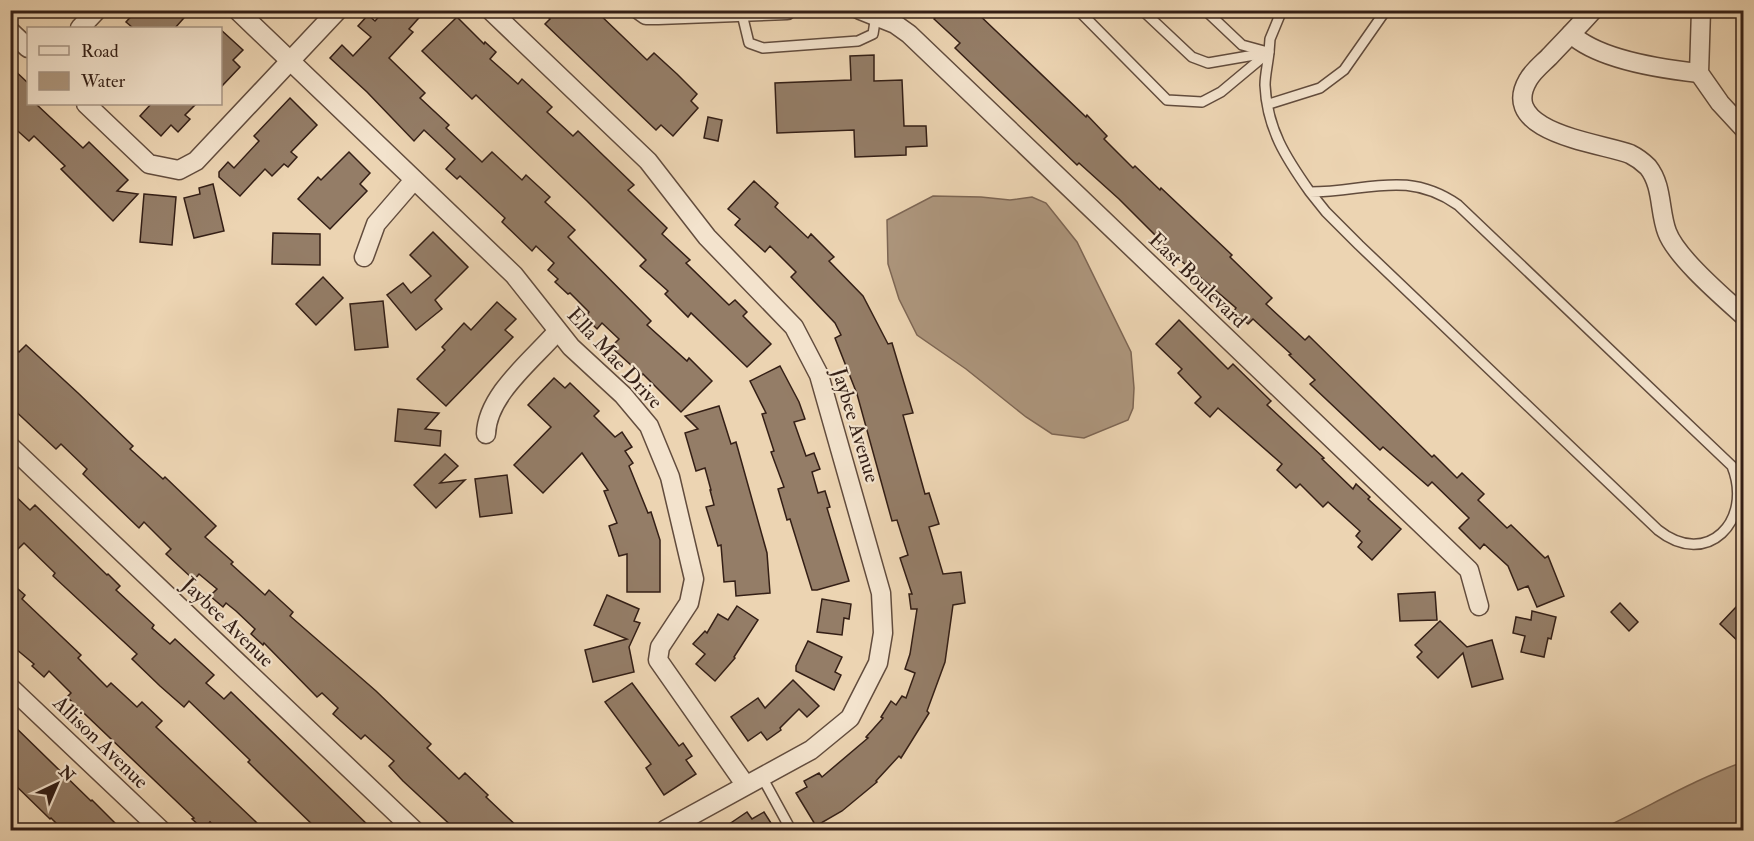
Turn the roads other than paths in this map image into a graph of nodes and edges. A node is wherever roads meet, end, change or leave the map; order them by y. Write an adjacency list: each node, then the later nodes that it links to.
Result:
1 (97, 10): 17 (street)
2 (237, 10): 22 (street, Ella Mae Drive)
3 (338, 10): 22 (street)
4 (490, 10): 36 (street, Jaybee Avenue)
5 (639, 10): 15 (street)
6 (787, 10): 13 (street)
7 (1078, 10): 21 (lane)
8 (1142, 10): 21 (lane)
9 (1205, 10): 21 (lane)
10 (1386, 10): 24 (lane)
11 (1593, 10): 19 (street)
12 (1701, 10): 23 (street)
13 (741, 11): 15 (street); 16 (lane)
14 (1280, 11): 21 (lane)
15 (680, 12)
16 (868, 13): 34 (street, East Boulevard)
17 (81, 27)
18 (10, 31): 20 (street)
19 (1571, 34): 23 (street); 30 (street)
20 (27, 47)
21 (1269, 52): 24 (lane)
22 (290, 61): 25 (street); 27 (street, Ella Mae Drive)
23 (1699, 73): 26 (street)
24 (1269, 104): 28 (lane)
25 (87, 105)
26 (1743, 129)
27 (414, 180): 29 (street); 31 (street, Ella Mae Drive)
28 (1310, 192): 28 (lane)
29 (364, 257)
30 (1739, 304)
31 (559, 333): 32 (street); 37 (street, Ella Mae Drive)
32 (486, 434)
33 (10, 446): 39 (street, Jaybee Avenue)
34 (1479, 606)
35 (10, 687): 38 (street, Allison Avenue)
36 (762, 777): 37 (street, Jaybee Avenue); 41 (lane)
37 (744, 786): 40 (street, Jaybee Avenue)
38 (161, 831)
39 (414, 831)
40 (666, 831)
41 (791, 831)

